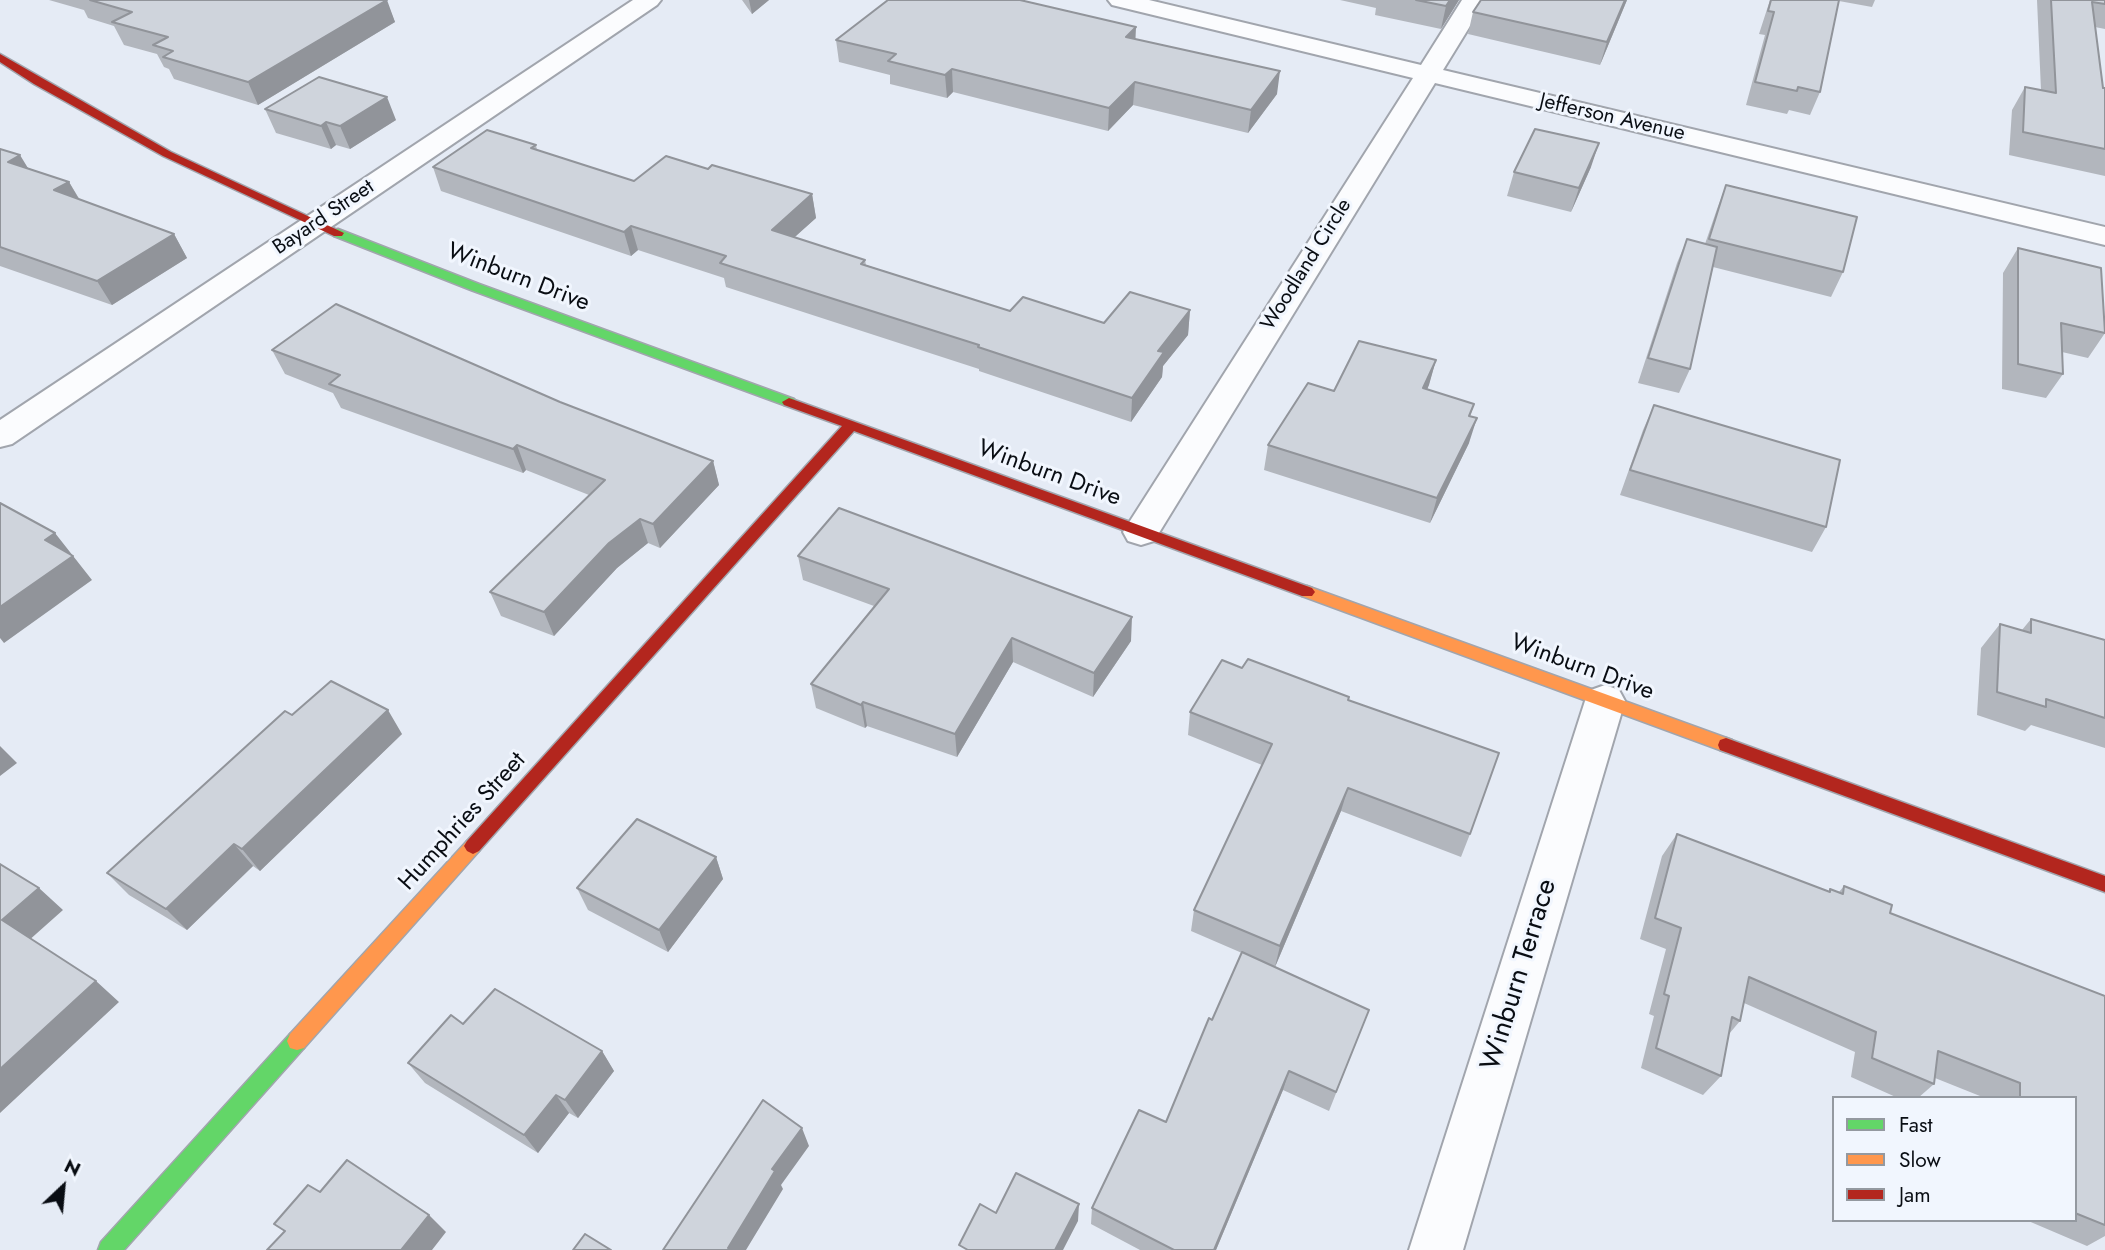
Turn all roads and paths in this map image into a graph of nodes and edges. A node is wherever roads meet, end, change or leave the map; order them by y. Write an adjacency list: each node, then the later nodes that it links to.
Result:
1 (649, 0): 6 (street, Bayard Street)
2 (1120, 0): 5 (street, Jefferson Avenue)
3 (1474, 0): 5 (street, Woodland Circle)
4 (0, 57): 6 (street, Winburn Drive)
5 (1427, 74): 7 (street, Jefferson Avenue); 10 (street, Woodland Circle)
6 (316, 223): 8 (street, Winburn Drive); 9 (street, Bayard Street)
7 (2105, 236)
8 (851, 425): 10 (street, Winburn Drive); 13 (street, Humphries Street)
9 (0, 436)
10 (1141, 531): 11 (street, Winburn Drive)
11 (1605, 701): 12 (street, Winburn Drive); 14 (street, Winburn Terrace)
12 (2105, 884)
13 (109, 1250)
14 (1436, 1250)

